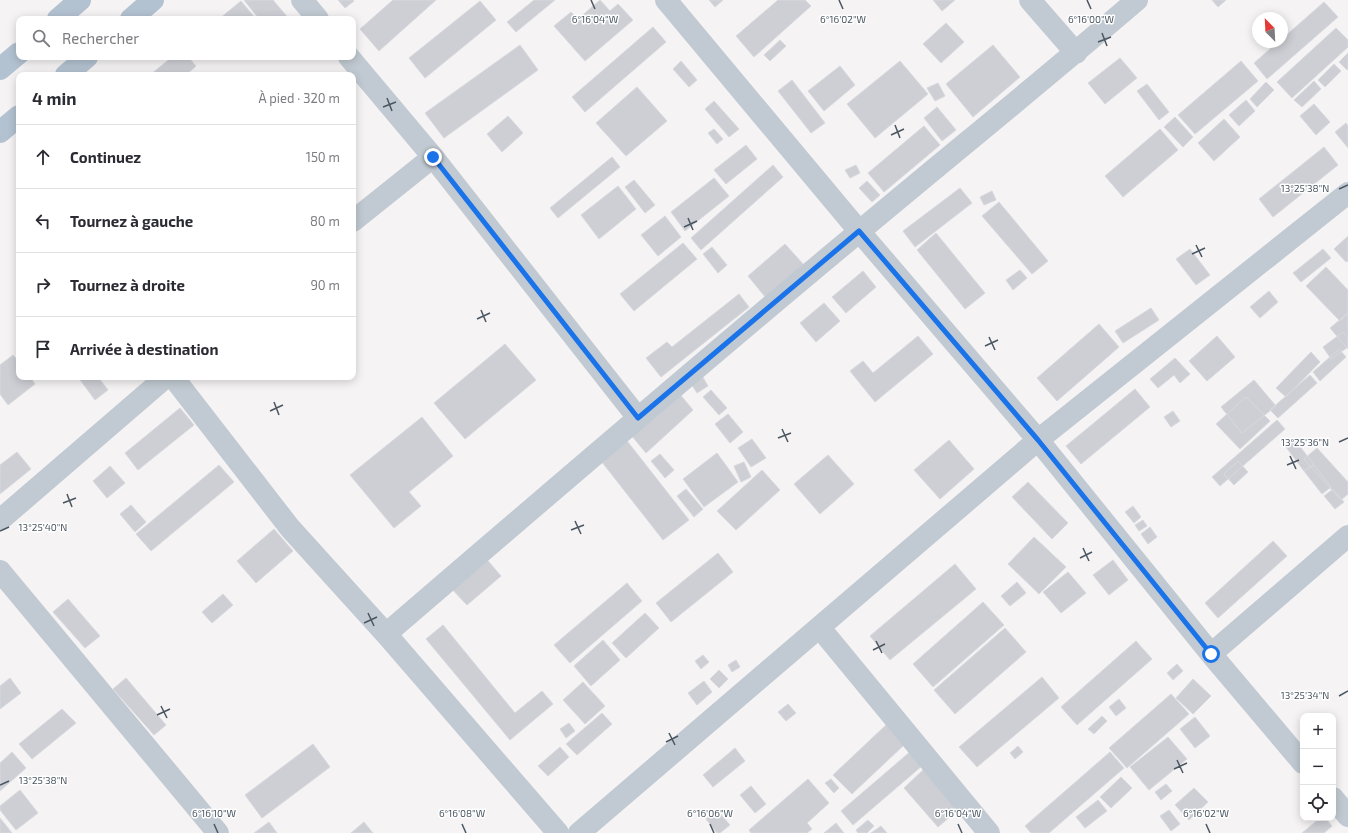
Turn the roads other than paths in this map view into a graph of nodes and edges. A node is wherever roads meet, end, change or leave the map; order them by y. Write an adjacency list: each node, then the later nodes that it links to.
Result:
1 (80, 0): 7 (main road)
2 (153, 0): 8 (main road)
3 (302, 0): 9 (street)
4 (666, 0): 21 (street)
5 (1030, 0): 10 (street)
6 (1137, 0): 10 (street)
7 (61, 16)
8 (134, 16)
9 (315, 16)
10 (1076, 53): 21 (street)
11 (16, 56): 14 (main road)
12 (84, 60): 15 (main road)
13 (352, 60): 18 (street)
14 (0, 69)
15 (70, 72)
16 (16, 119): 17 (main road)
17 (0, 132)
18 (433, 157): 20 (street); 24 (street)
19 (1348, 193): 25 (street)
20 (356, 218)
21 (859, 231): 24 (street); 25 (street)
22 (163, 380): 26 (street)
23 (175, 380): 30 (street)
24 (638, 418): 30 (street)
25 (1038, 440): 29 (street); 31 (street)
26 (0, 520)
27 (1348, 536): 31 (street)
28 (0, 572): 35 (street)
29 (820, 628): 37 (street); 38 (street)
30 (386, 634): 36 (street)
31 (1211, 654): 32 (street)
32 (1300, 759)
33 (1336, 802): 34 (street)
34 (1348, 816)
35 (218, 833)
36 (558, 833)
37 (579, 833)
38 (989, 833)

